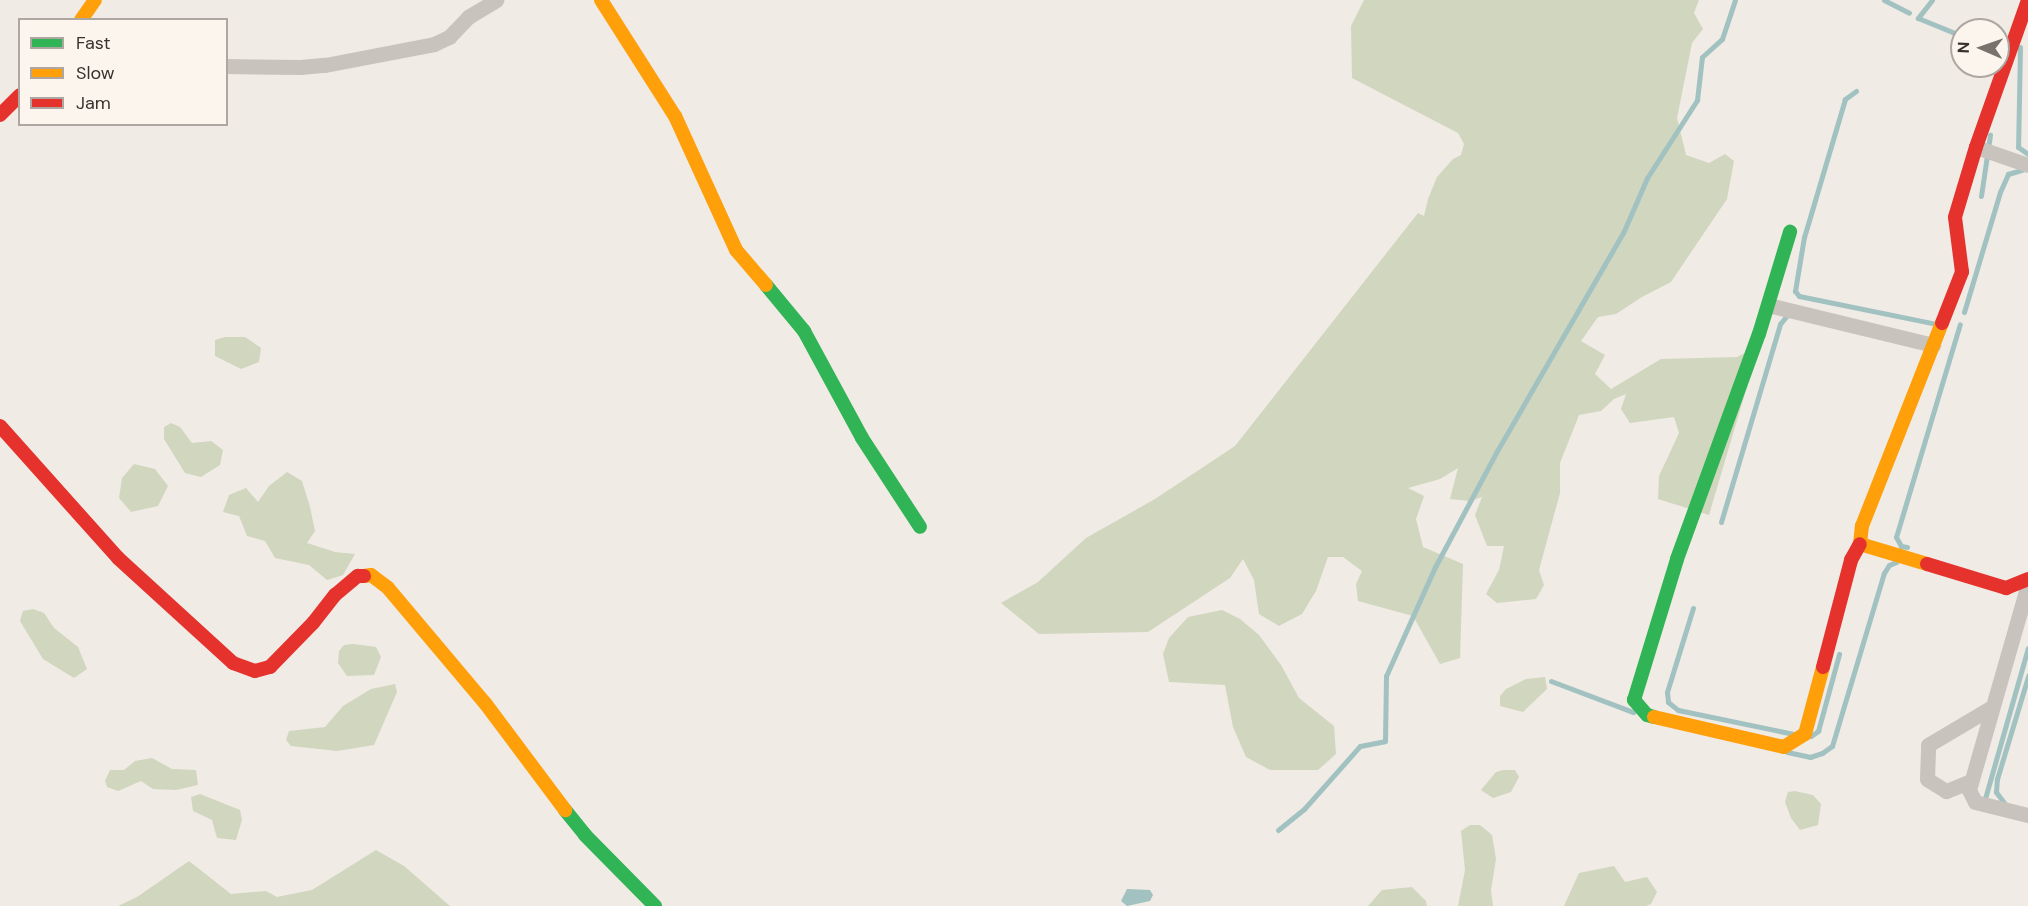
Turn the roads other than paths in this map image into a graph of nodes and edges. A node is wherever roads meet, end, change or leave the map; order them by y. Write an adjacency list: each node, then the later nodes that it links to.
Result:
1 (95, 0): 5 (street)
2 (496, 0): 6 (street)
3 (601, 0): 16 (street)
4 (2028, 0): 10 (street)
5 (82, 18)
6 (228, 66)
7 (18, 97): 9 (street)
8 (18, 109): 9 (street)
9 (2, 113)
10 (1976, 147): 11 (street); 14 (street)
11 (2028, 165)
12 (1790, 232): 13 (street)
13 (1768, 305): 14 (street); 17 (street)
14 (1933, 345): 17 (street)
15 (0, 426): 25 (street)
16 (920, 527)
17 (1860, 543): 20 (street)
18 (2028, 579): 20 (street)
19 (2028, 584): 21 (street)
20 (2007, 588): 21 (street)
21 (2022, 608): 22 (street)
22 (1992, 707): 23 (street); 23 (street)
23 (1971, 781): 24 (street)
24 (2028, 815)
25 (655, 906)

